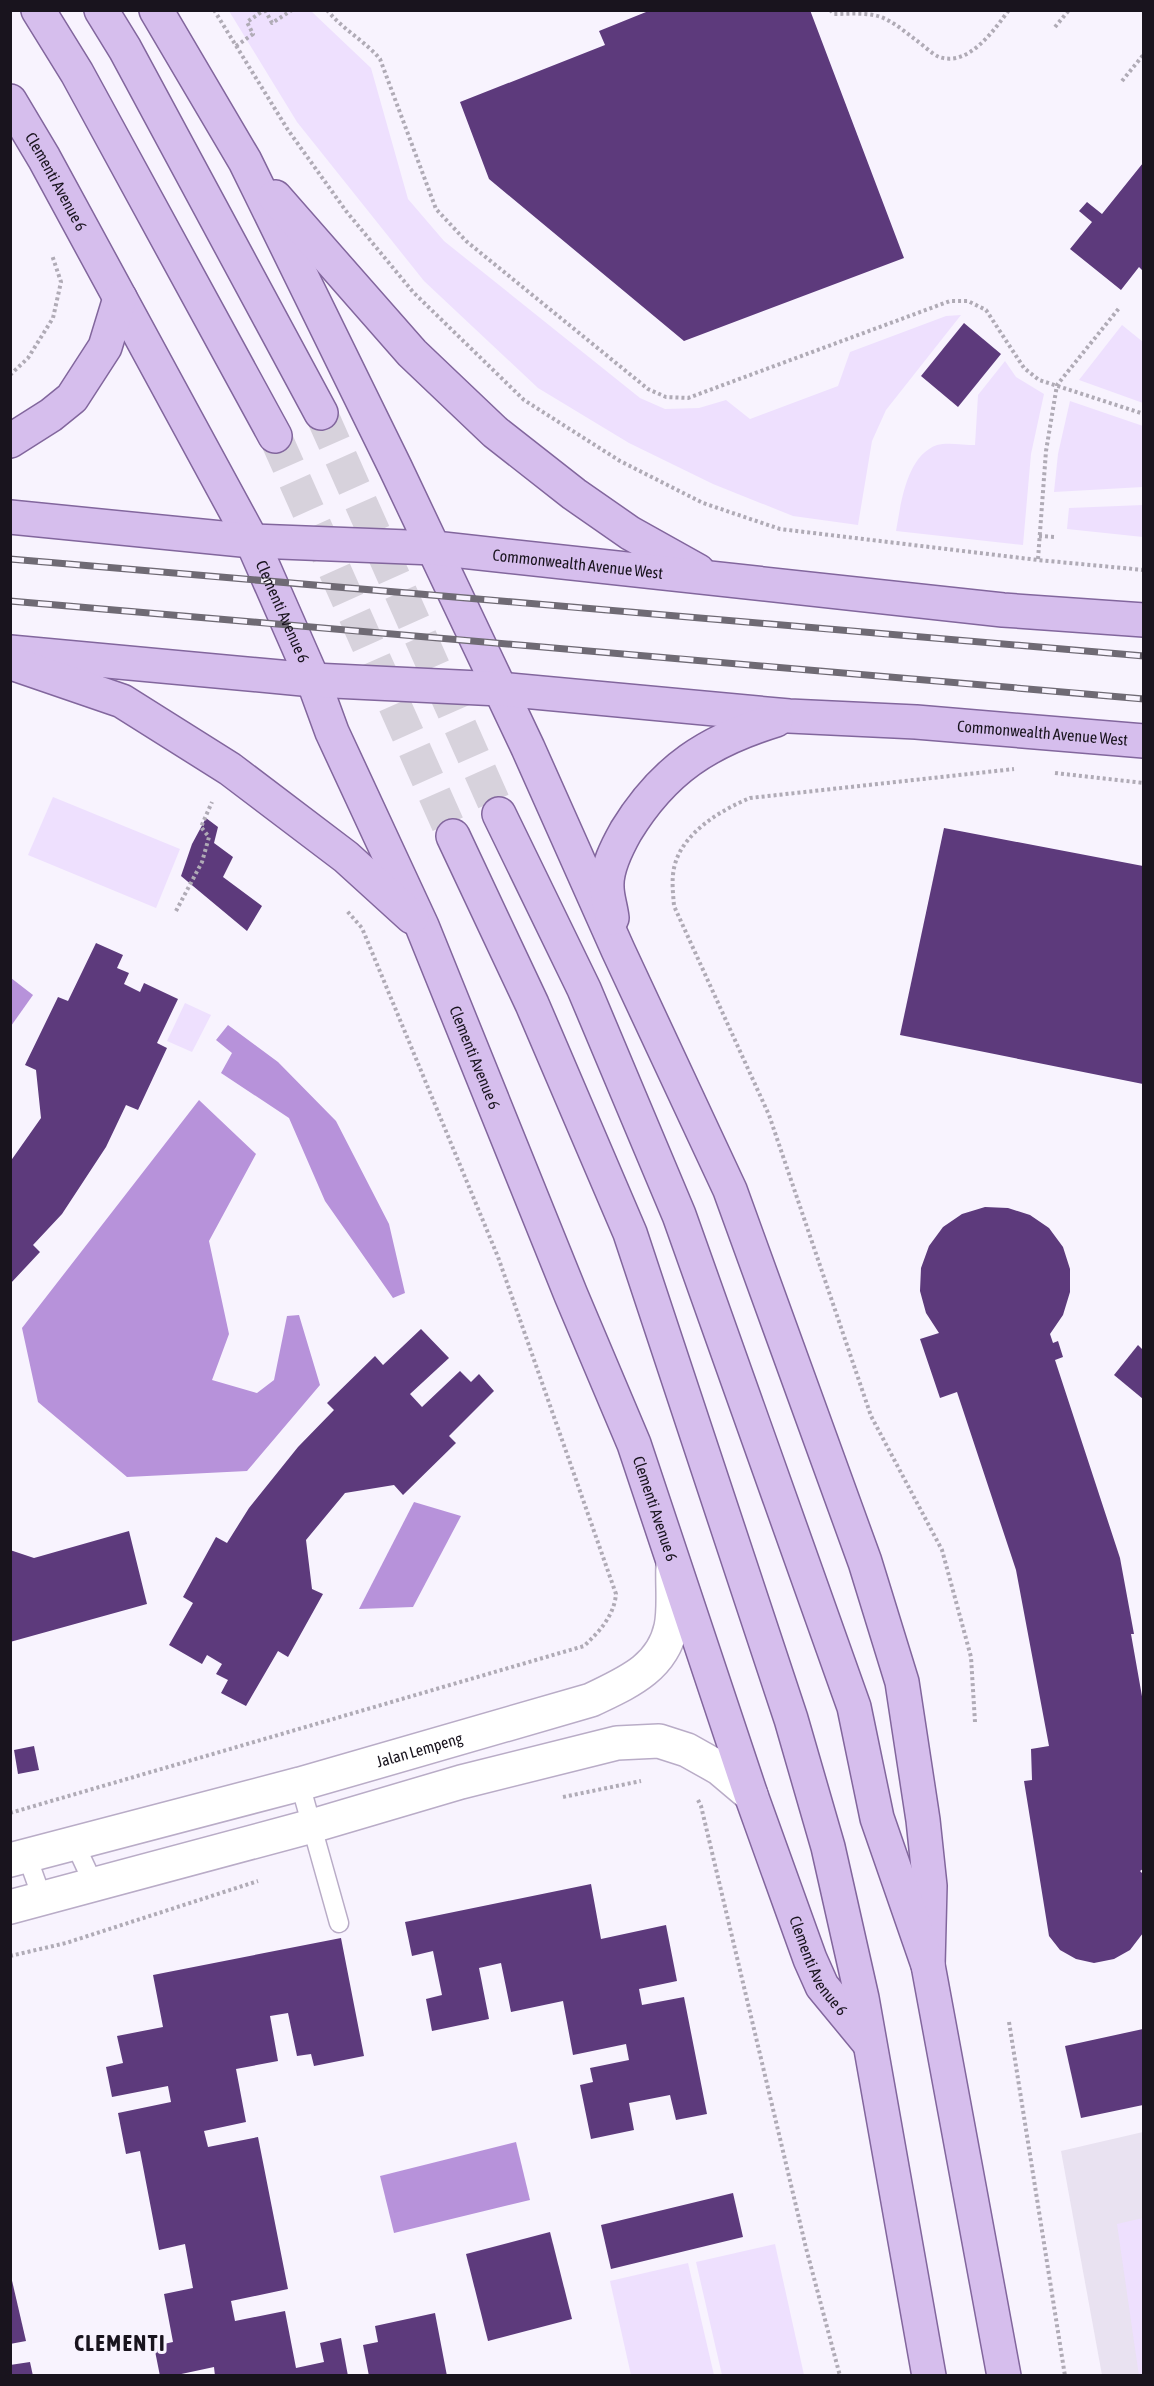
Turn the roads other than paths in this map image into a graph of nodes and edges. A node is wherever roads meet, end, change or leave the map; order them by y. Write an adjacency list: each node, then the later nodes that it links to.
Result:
1 (38, 10): 8 (main road)
2 (102, 10): 7 (main road)
3 (156, 10): 5 (main road)
4 (10, 101): 6 (main road, Clementi Avenue 6)
5 (245, 161): 12 (main road); 13 (main road)
6 (120, 298): 9 (main road); 11 (main road, Clementi Avenue 6)
7 (321, 413)
8 (275, 436)
9 (10, 441)
10 (10, 517): 11 (main road, Commonwealth Avenue West)
11 (252, 541): 12 (main road, Commonwealth Avenue West); 17 (main road, Clementi Avenue 6)
12 (434, 548): 13 (main road, Commonwealth Avenue West); 18 (main road)
13 (709, 578): 14 (main road, Commonwealth Avenue West)
14 (1143, 620)
15 (10, 652): 17 (main road, Commonwealth Avenue West)
16 (10, 663): 23 (main road)
17 (313, 680): 18 (main road, Commonwealth Avenue West); 23 (main road, Clementi Avenue 6)
18 (500, 689): 19 (main road, Commonwealth Avenue West); 24 (main road)
19 (789, 716): 20 (main road, Commonwealth Avenue West); 24 (main road)
20 (1143, 741)
21 (499, 814): 35 (main road)
22 (453, 836): 36 (main road, Clementi Avenue 6)
23 (422, 926): 25 (main road, Clementi Avenue 6)
24 (618, 950): 35 (main road)
25 (673, 1560): 26 (street, Jalan Lempeng); 27 (main road, Clementi Avenue 6)
26 (300, 1784): 28 (lane); 29 (street, Jalan Lempeng)
27 (751, 1795): 28 (street); 36 (main road, Clementi Avenue 6)
28 (312, 1826): 31 (street); 34 (lane)
29 (75, 1844): 30 (street, Jalan Lempeng); 31 (lane)
30 (19, 1858): 32 (lane, Jalan Lempeng)
31 (94, 1885): 32 (street)
32 (42, 1898): 33 (street)
33 (10, 1907)
34 (339, 1923)
35 (928, 1965): 38 (main road)
36 (868, 2043): 37 (main road, Clementi Avenue 6)
37 (929, 2376)
38 (1004, 2376)

